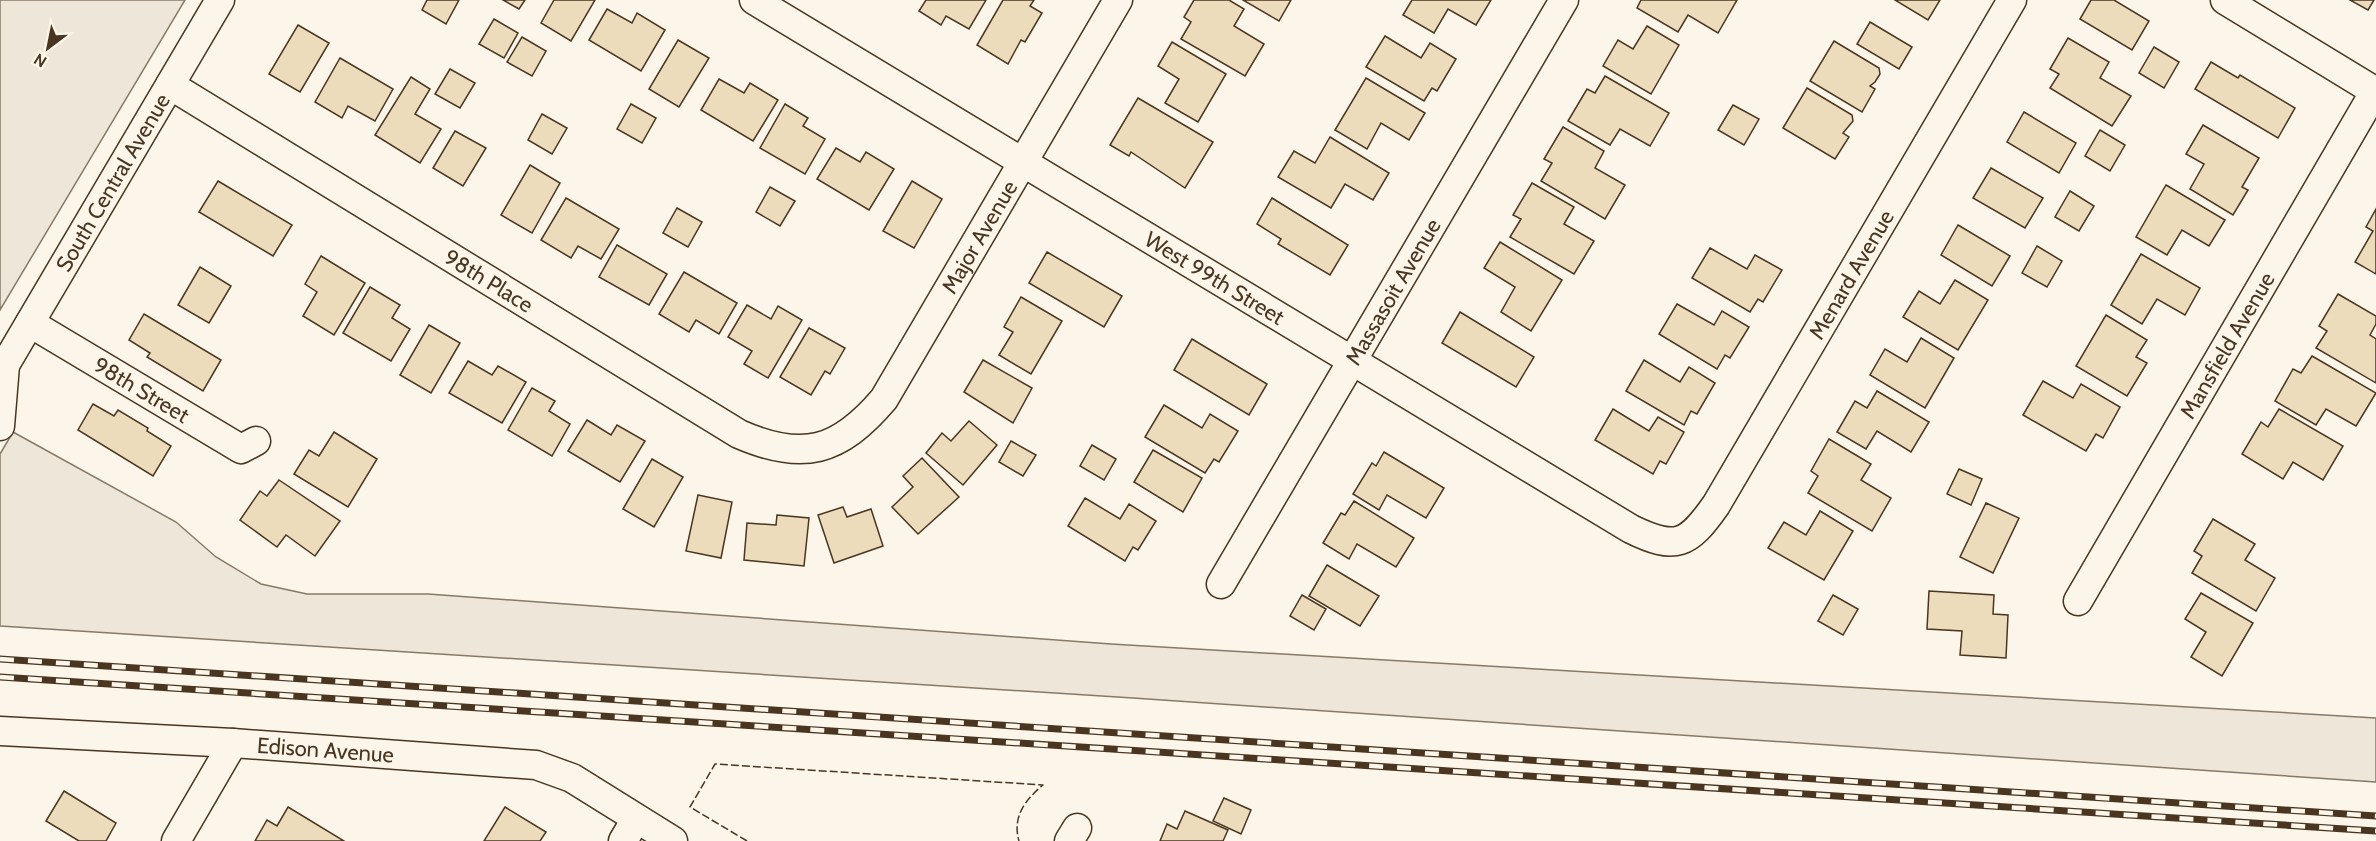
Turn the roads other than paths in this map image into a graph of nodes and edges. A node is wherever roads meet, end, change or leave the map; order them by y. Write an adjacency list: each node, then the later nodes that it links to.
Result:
1 (220, 0): 7 (street, South Central Avenue)
2 (754, 0): 9 (street, West 99th Street)
3 (1118, 0): 9 (street, Major Avenue)
4 (1564, 0): 11 (street, Massasoit Avenue)
5 (2012, 0): 16 (street, Menard Avenue)
6 (2225, 0): 8 (street)
7 (170, 85): 10 (street, South Central Avenue); 15 (street, 98th Place)
8 (2375, 92): 18 (street, Mansfield Avenue)
9 (1022, 164): 11 (street, West 99th Street); 15 (street, Major Avenue)
10 (30, 323): 12 (street, South Central Avenue); 14 (street, 98th Street)
11 (1352, 361): 16 (street, West 99th Street); 17 (street, Massasoit Avenue)
12 (2, 366): 13 (street, South Central Avenue)
13 (0, 426)
14 (256, 441)
15 (815, 448)
16 (1681, 541)
17 (1221, 584)
18 (2078, 601)
19 (0, 731): 20 (street, Edison Avenue)
20 (233, 743): 21 (street, Edison Avenue); 22 (street)
21 (630, 830): 23 (street)
22 (176, 841)
23 (673, 841)

